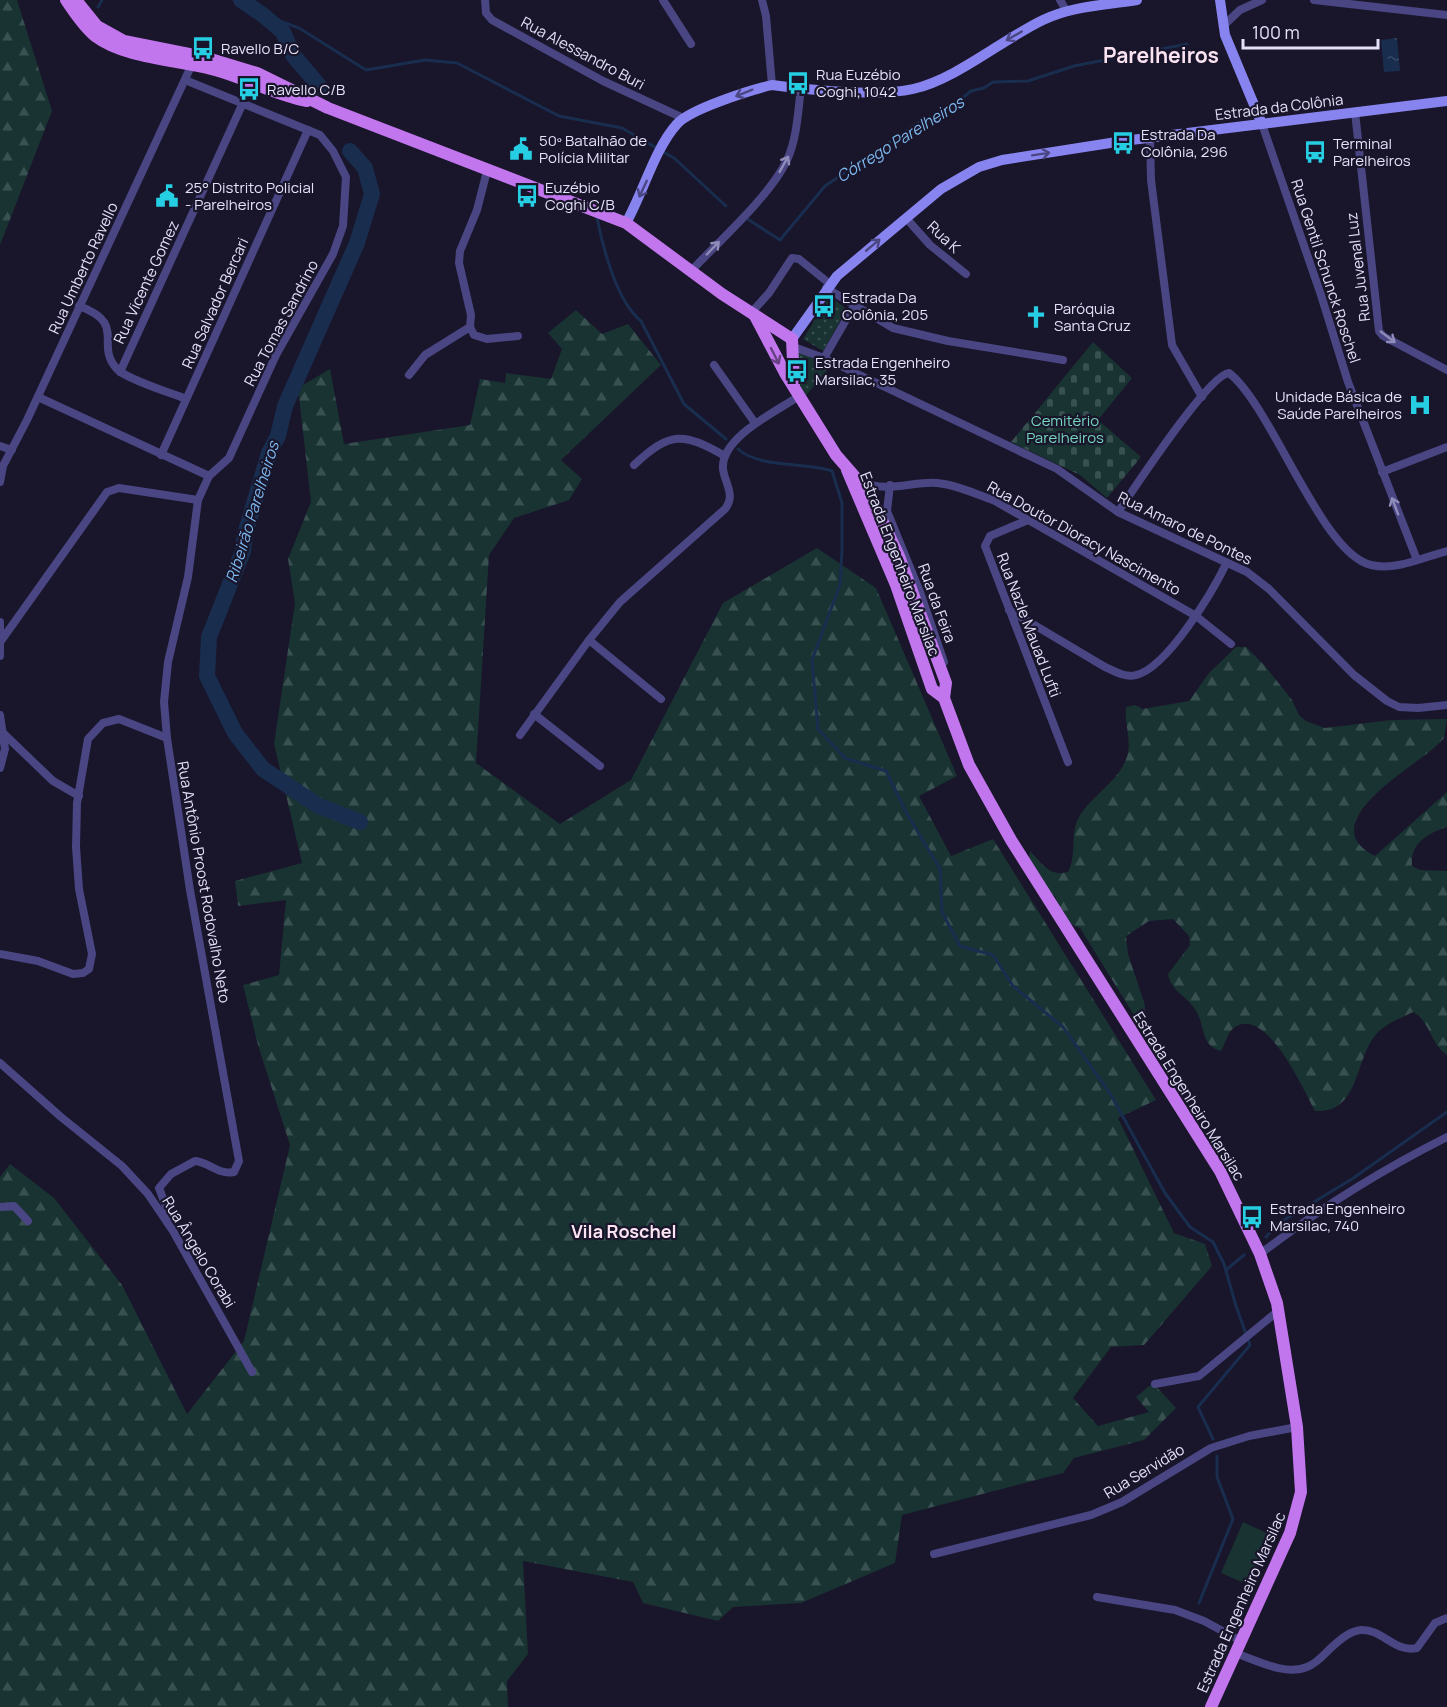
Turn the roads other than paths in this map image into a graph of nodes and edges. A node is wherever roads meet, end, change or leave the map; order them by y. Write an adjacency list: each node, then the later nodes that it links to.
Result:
1 (66, 0): 15 (main road)
2 (76, 0): 15 (main road)
3 (485, 0): 22 (street, Rua Alessandro Buri)
4 (663, 0): 14 (street)
5 (762, 0): 17 (street)
6 (1060, 0): 11 (street)
7 (1137, 0): 11 (main road)
8 (1262, 0): 13 (street)
9 (1314, 0): 12 (street)
10 (1221, 1): 13 (main road)
11 (1067, 12): 18 (main road, one-way to 18)
12 (1447, 15)
13 (1223, 26): 23 (main road)
14 (691, 44)
15 (194, 60): 16 (street, Rua Umberto Ravello); 26 (main road)
16 (185, 80): 20 (street, Rua Tomas Sandrino); 32 (street, Rua Umberto Ravello)
17 (771, 85): 18 (main road); 22 (main road, one-way to 22)
18 (801, 88): 29 (street, one-way to 18)
19 (1447, 102): 21 (main road, Estrada da Colônia)
20 (242, 105): 24 (street, Rua Tomas Sandrino); 42 (street, Rua Vicente Gomez)
21 (1355, 117): 23 (main road, Estrada da Colônia); 41 (street, Rua Juvenal Luz, one-way to 41)
22 (683, 118): 28 (main road, one-way to 28)
23 (1262, 124): 25 (main road, Estrada da Colônia); 56 (street, Rua Gentil Schunck Roschel)
24 (308, 130): 47 (street, Rua Salvador Bercari); 57 (street, Rua Tomas Sandrino)
25 (1150, 138): 27 (main road, Estrada da Colônia, one-way to 25); 46 (street)
26 (487, 171): 28 (main road); 35 (street)
27 (906, 218): 30 (street, Rua K); 31 (main road, Estrada da Colônia, one-way to 27)
28 (626, 223): 29 (main road)
29 (691, 271): 34 (main road)
30 (966, 274)
31 (828, 286): 33 (street); 34 (street); 37 (main road, Estrada da Colônia)
32 (79, 306): 42 (street); 45 (street, Rua Umberto Ravello)
33 (854, 306): 38 (street); 39 (street)
34 (755, 317): 37 (main road); 44 (main road, Estrada Engenheiro Marsilac, one-way to 44)
35 (470, 327): 36 (street); 43 (street)
36 (518, 336)
37 (792, 342): 38 (street, Rua Amaro de Pontes); 44 (main road, Estrada Engenheiro Marsilac)
38 (824, 358): 63 (street, Rua Amaro de Pontes)
39 (1063, 360)
40 (714, 365): 48 (street)
41 (1447, 370)
42 (120, 372): 47 (street)
43 (409, 375)
44 (797, 391): 48 (street); 55 (main road, Estrada Engenheiro Marsilac)
45 (38, 397): 51 (street, Rua Umberto Ravello); 52 (street)
46 (1202, 397): 63 (street); 67 (street)
47 (186, 399): 52 (street, Rua Salvador Bercari)
48 (755, 423): 53 (street)
49 (0, 446): 51 (street)
50 (1447, 447): 56 (street)
51 (12, 450): 58 (street, Rua Umberto Ravello)
52 (161, 455): 57 (street)
53 (725, 456): 54 (street); 72 (street)
54 (634, 465)
55 (847, 470): 60 (main road, Estrada Engenheiro Marsilac); 62 (main road, Estrada Engenheiro Marsilac)
56 (1382, 472): 67 (street, Rua Gentil Schunck Roschel, one-way to 56)
57 (209, 477): 61 (street, Rua Antônio Proost Rodovalho Neto)
58 (0, 482)
59 (890, 485): 60 (street, Rua Doutor Dioracy Nascimento); 64 (street); 65 (street, Rua Doutor Dioracy Nascimento)
60 (873, 490): 62 (main road); 64 (main road, Estrada Engenheiro Marsilac)
61 (198, 501): 73 (street); 83 (street, Rua Antônio Proost Rodovalho Neto)
62 (863, 509): 64 (main road); 77 (main road, Estrada Engenheiro Marsilac)
63 (1118, 512): 68 (street, Rua Amaro de Pontes)
64 (884, 514): 77 (main road, Estrada Engenheiro Marsilac)
65 (1028, 520): 69 (street, Rua Nazle Mauad Lufti); 70 (street, Rua Doutor Dioracy Nascimento)
66 (1447, 551): 67 (street)
67 (1417, 560)
68 (1226, 564): 70 (street); 78 (street, Rua Amaro de Pontes)
69 (1009, 610): 70 (street); 84 (street, Rua Nazle Mauad Lufti)
70 (1196, 616): 74 (street, Rua Doutor Dioracy Nascimento)
71 (0, 622): 73 (street)
72 (589, 640): 76 (street); 79 (street)
73 (1, 641): 75 (street)
74 (1231, 644)
75 (0, 656)
76 (662, 699)
77 (946, 703): 94 (main road, Estrada Engenheiro Marsilac)
78 (1447, 705)
79 (534, 714): 82 (street); 85 (street)
80 (0, 715): 81 (street)
81 (3, 733): 86 (street); 87 (street)
82 (520, 735)
83 (167, 738): 87 (street); 93 (street, Rua Antônio Proost Rodovalho Neto)
84 (1068, 762)
85 (600, 766)
86 (0, 768)
87 (79, 796): 88 (street)
88 (0, 954)
89 (0, 1063): 93 (street, Rua Ângelo Corabi)
90 (1447, 1137): 94 (street)
91 (0, 1207): 92 (street)
92 (28, 1221)
93 (167, 1221): 96 (street, Rua Ângelo Corabi)
94 (1260, 1254): 95 (main road, Estrada Engenheiro Marsilac)
95 (1278, 1311): 97 (street); 98 (main road, Estrada Engenheiro Marsilac)
96 (252, 1372)
97 (1155, 1384)
98 (1297, 1427): 99 (street, Rua Servidão); 102 (main road, Estrada Engenheiro Marsilac)
99 (934, 1554)
100 (1097, 1597): 102 (street)
101 (1447, 1618): 103 (street)
102 (1241, 1641): 103 (main road, Estrada Engenheiro Marsilac)
103 (1235, 1653): 104 (main road, Estrada Engenheiro Marsilac)
104 (1211, 1707)

